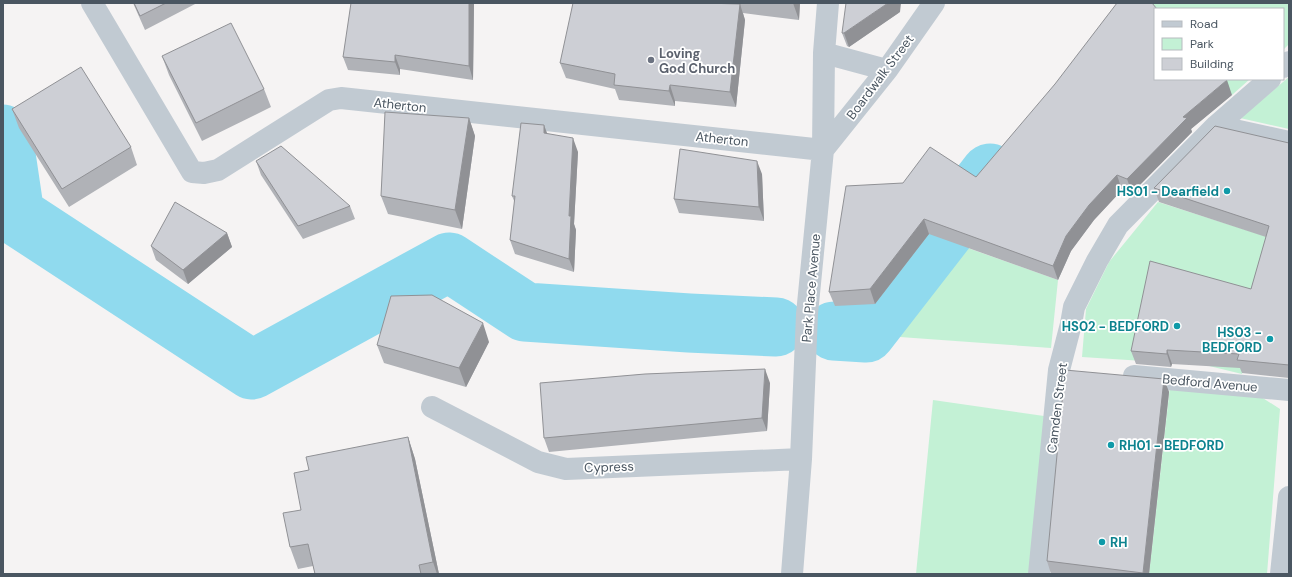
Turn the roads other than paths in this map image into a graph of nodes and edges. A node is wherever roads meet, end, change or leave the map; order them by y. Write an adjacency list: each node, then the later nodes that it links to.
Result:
1 (92, 3): 9 (street, Atherton)
2 (828, 3): 4 (street, Park Place Avenue)
3 (934, 3): 5 (street, Boardwalk Street)
4 (824, 53): 5 (street); 9 (street, Park Place Avenue)
5 (887, 70): 9 (street, Boardwalk Street)
6 (1269, 80): 7 (street, Camden Street)
7 (1216, 126): 8 (street); 10 (street, Camden Street)
8 (1289, 142)
9 (823, 150): 15 (street, Park Place Avenue)
10 (1059, 370): 11 (street); 18 (street, Camden Street)
11 (1082, 372)
12 (1112, 374): 13 (street, Bedford Avenue)
13 (1289, 390)
14 (432, 407): 15 (street, Cypress)
15 (801, 459): 17 (street, Park Place Avenue)
16 (1289, 497): 19 (street)
17 (792, 574)
18 (1039, 574)
19 (1281, 574)

